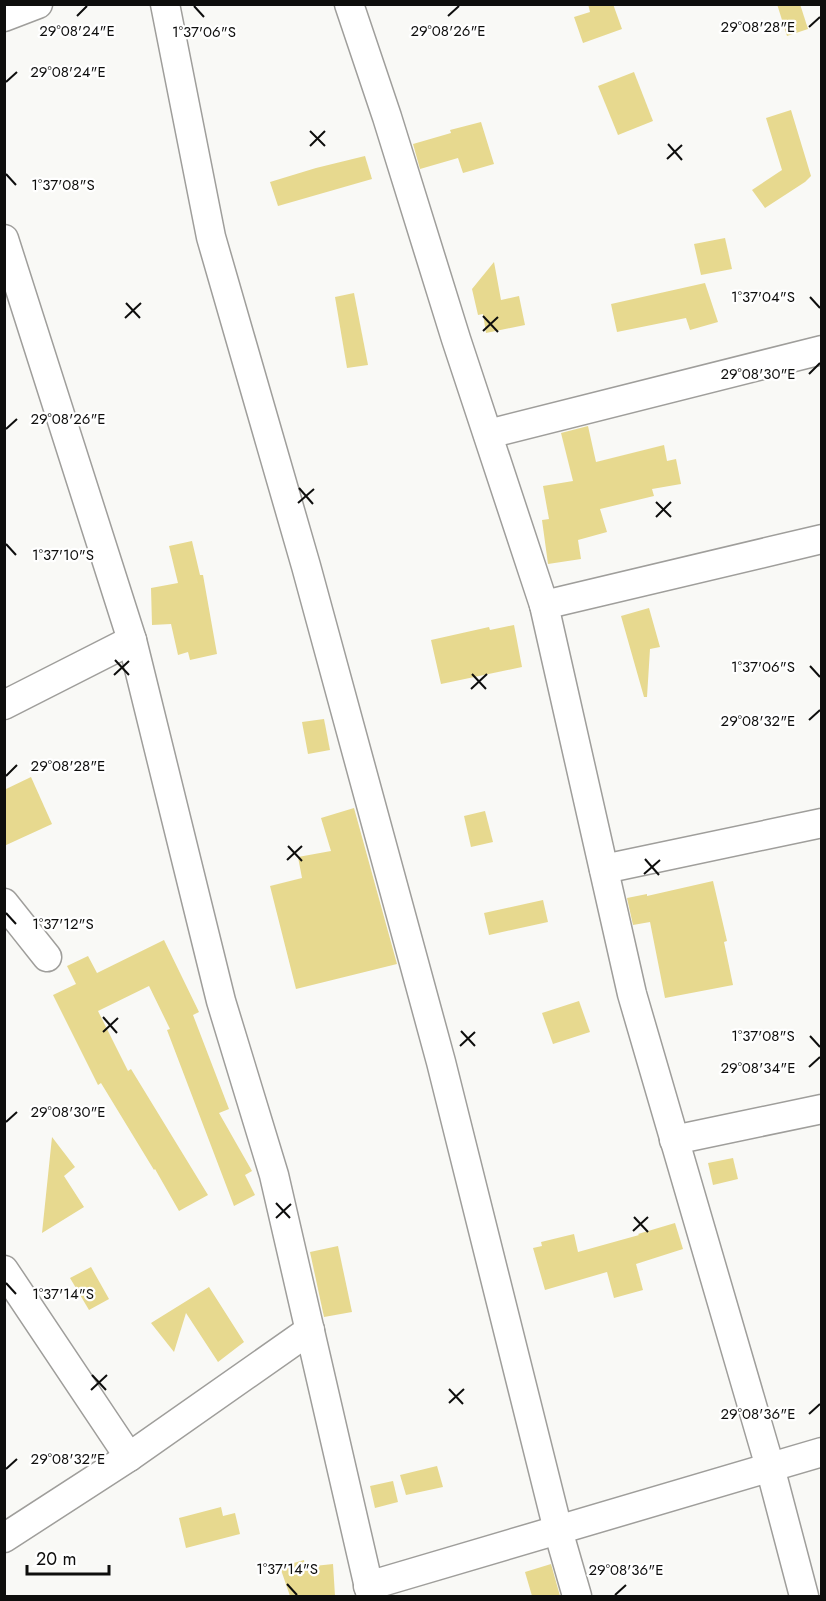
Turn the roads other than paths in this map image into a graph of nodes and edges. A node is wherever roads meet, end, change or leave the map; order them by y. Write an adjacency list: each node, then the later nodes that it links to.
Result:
1 (39, 4): 4 (street)
2 (165, 4): 23 (street)
3 (349, 4): 7 (street)
4 (4, 17)
5 (4, 239): 10 (street)
6 (822, 350): 7 (street)
7 (488, 434): 9 (street)
8 (822, 539): 9 (street)
9 (544, 605): 13 (street)
10 (132, 640): 11 (street); 19 (street)
11 (4, 705)
12 (822, 824): 13 (street)
13 (604, 869): 17 (street)
14 (4, 903): 15 (street)
15 (47, 957)
16 (822, 1109): 17 (street)
17 (674, 1140): 22 (street)
18 (4, 1270): 21 (street)
19 (310, 1330): 21 (street); 25 (street)
20 (822, 1452): 22 (street)
21 (129, 1456): 24 (street)
22 (770, 1467): 23 (street); 27 (street)
23 (558, 1530): 25 (street); 26 (street)
24 (4, 1538)
25 (370, 1591)
26 (577, 1596)
27 (804, 1596)

